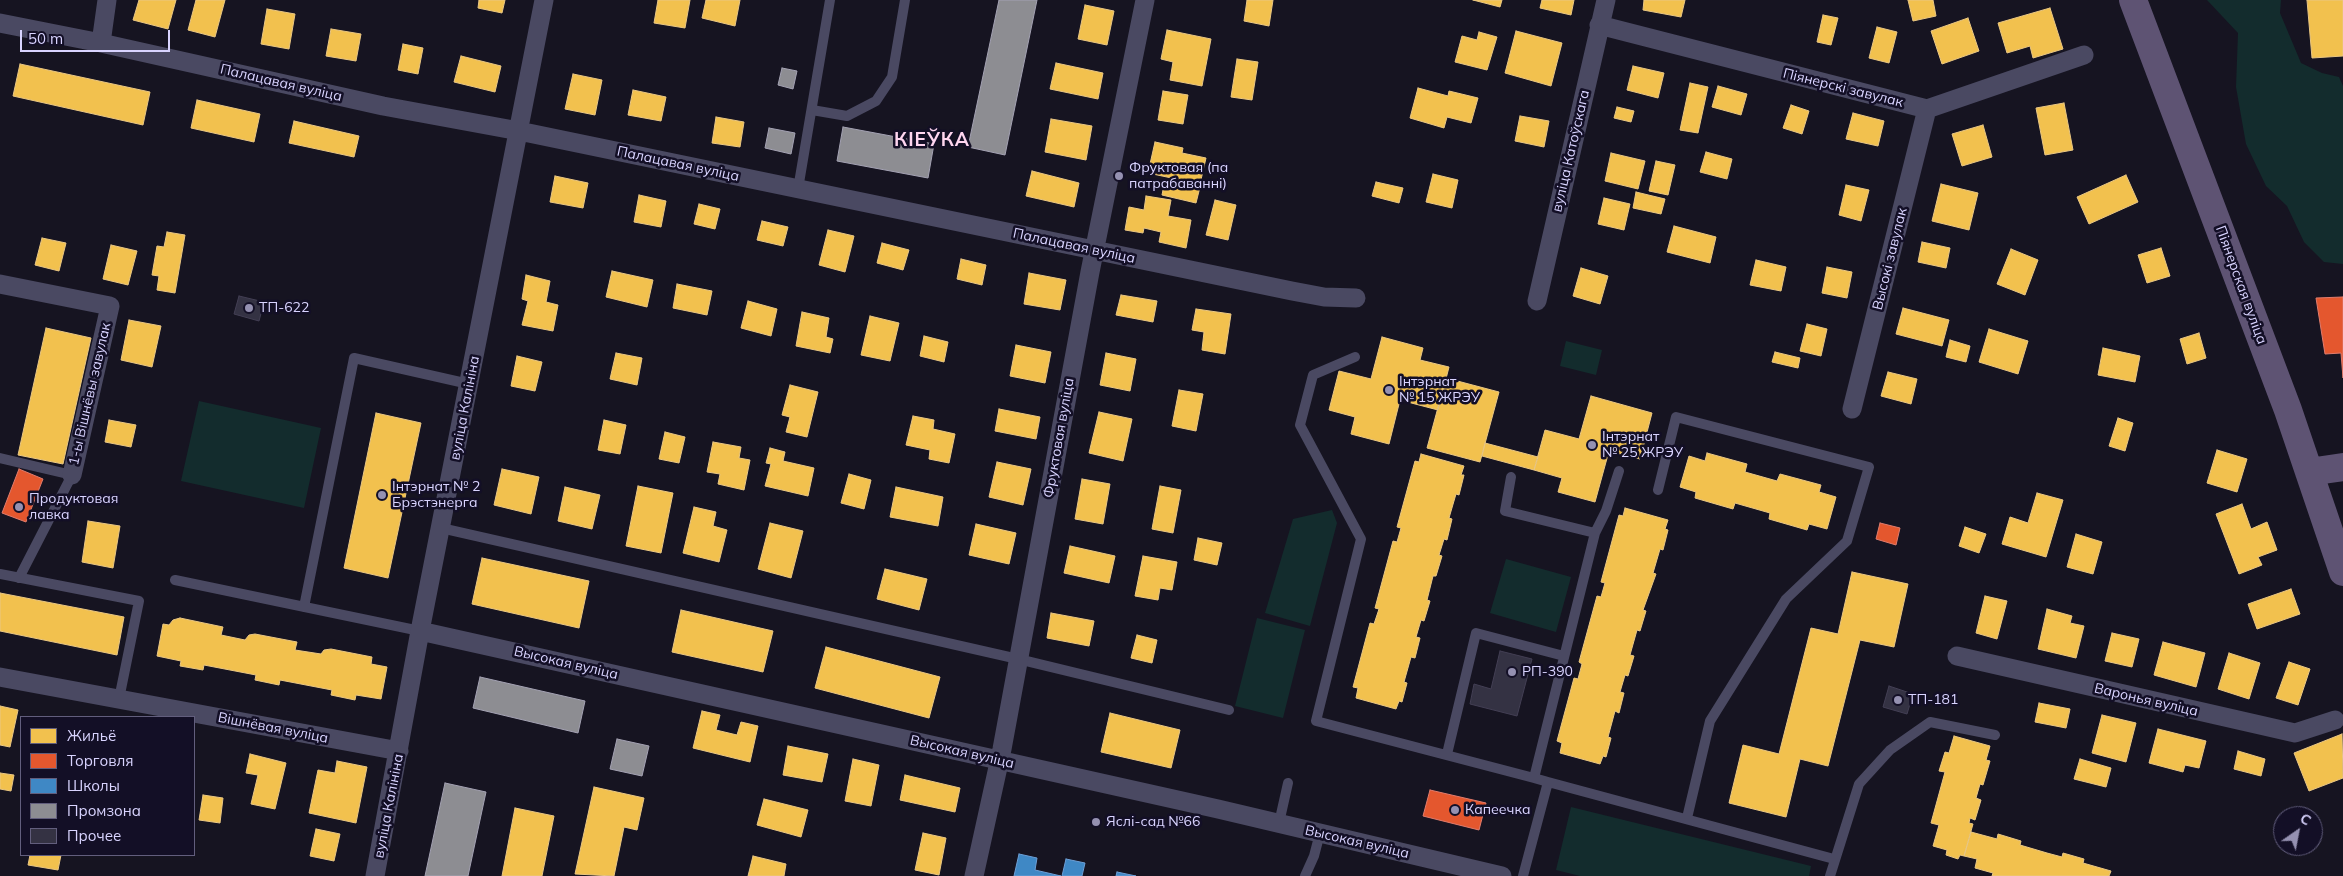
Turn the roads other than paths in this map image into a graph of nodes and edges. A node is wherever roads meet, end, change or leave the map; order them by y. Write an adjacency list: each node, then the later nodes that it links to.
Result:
1 (107, 0): 10 (street)
2 (544, 0): 14 (street, вуліца Калініна)
3 (830, 0): 13 (lane)
4 (905, 0): 13 (lane)
5 (1145, 0): 16 (street, Фруктовая вуліца)
6 (1606, 0): 9 (street, вуліца Катоўскага)
7 (2134, 0): 26 (main road, Піянерская вуліца)
8 (0, 23): 10 (street, Палацавая вуліца)
9 (1599, 25): 12 (street, Піянерскі завулак); 19 (street, вуліца Катоўскага)
10 (101, 43): 14 (street, Палацавая вуліца)
11 (2084, 55): 12 (street)
12 (1927, 109): 22 (street, Высокі завулак)
13 (812, 110): 15 (lane)
14 (519, 131): 15 (street, Палацавая вуліца); 21 (street, вуліца Калініна)
15 (798, 188): 16 (street, Палацавая вуліца)
16 (1094, 250): 18 (street, Палацавая вуліца); 40 (street, Фруктовая вуліца)
17 (0, 284): 27 (street, 1-ы Вішнёвы завулак)
18 (1356, 298)
19 (1537, 302)
20 (1355, 357): 47 (lane)
21 (469, 384): 30 (street, вуліца Калініна); 36 (lane)
22 (1852, 409)
23 (0, 458): 27 (lane)
24 (2343, 467): 26 (main road)
25 (1619, 470): 31 (lane)
26 (2309, 472): 32 (main road, Піянерская вуліца)
27 (72, 475): 34 (lane)
28 (1511, 477): 31 (lane)
29 (1658, 490): 52 (lane)
30 (441, 528): 37 (street, вуліца Калініна); 40 (lane)
31 (1595, 533): 38 (lane)
32 (2343, 572)
33 (0, 574): 34 (lane)
34 (19, 578): 42 (lane)
35 (175, 580): 36 (lane)
36 (304, 607): 37 (lane)
37 (420, 631): 46 (street, вуліца Калініна); 48 (street, Высокая вуліца)
38 (1564, 656): 47 (lane); 49 (lane)
39 (1957, 656): 44 (street, Варонья вуліца)
40 (1018, 660): 43 (lane); 48 (street, Фруктовая вуліца)
41 (0, 676): 42 (street, Вішнёвая вуліца)
42 (119, 699): 46 (street, Вішнёвая вуліца)
43 (1229, 710)
44 (2335, 720)
45 (1995, 735): 55 (lane)
46 (399, 751): 56 (street, вуліца Калініна)
47 (1447, 754): 49 (lane)
48 (999, 760): 53 (street, Высокая вуліца); 57 (street, Фруктовая вуліца)
49 (1534, 778): 51 (lane)
50 (1288, 782): 53 (lane)
51 (1548, 782): 52 (lane); 60 (lane)
52 (1687, 818): 55 (lane)
53 (1279, 823): 54 (street, Высокая вуліца)
54 (1320, 833): 58 (lane); 59 (street, Высокая вуліца)
55 (1834, 859): 61 (lane)
56 (376, 876)
57 (974, 876)
58 (1305, 876)
59 (1502, 876)
60 (1522, 876)
61 (1830, 876)

